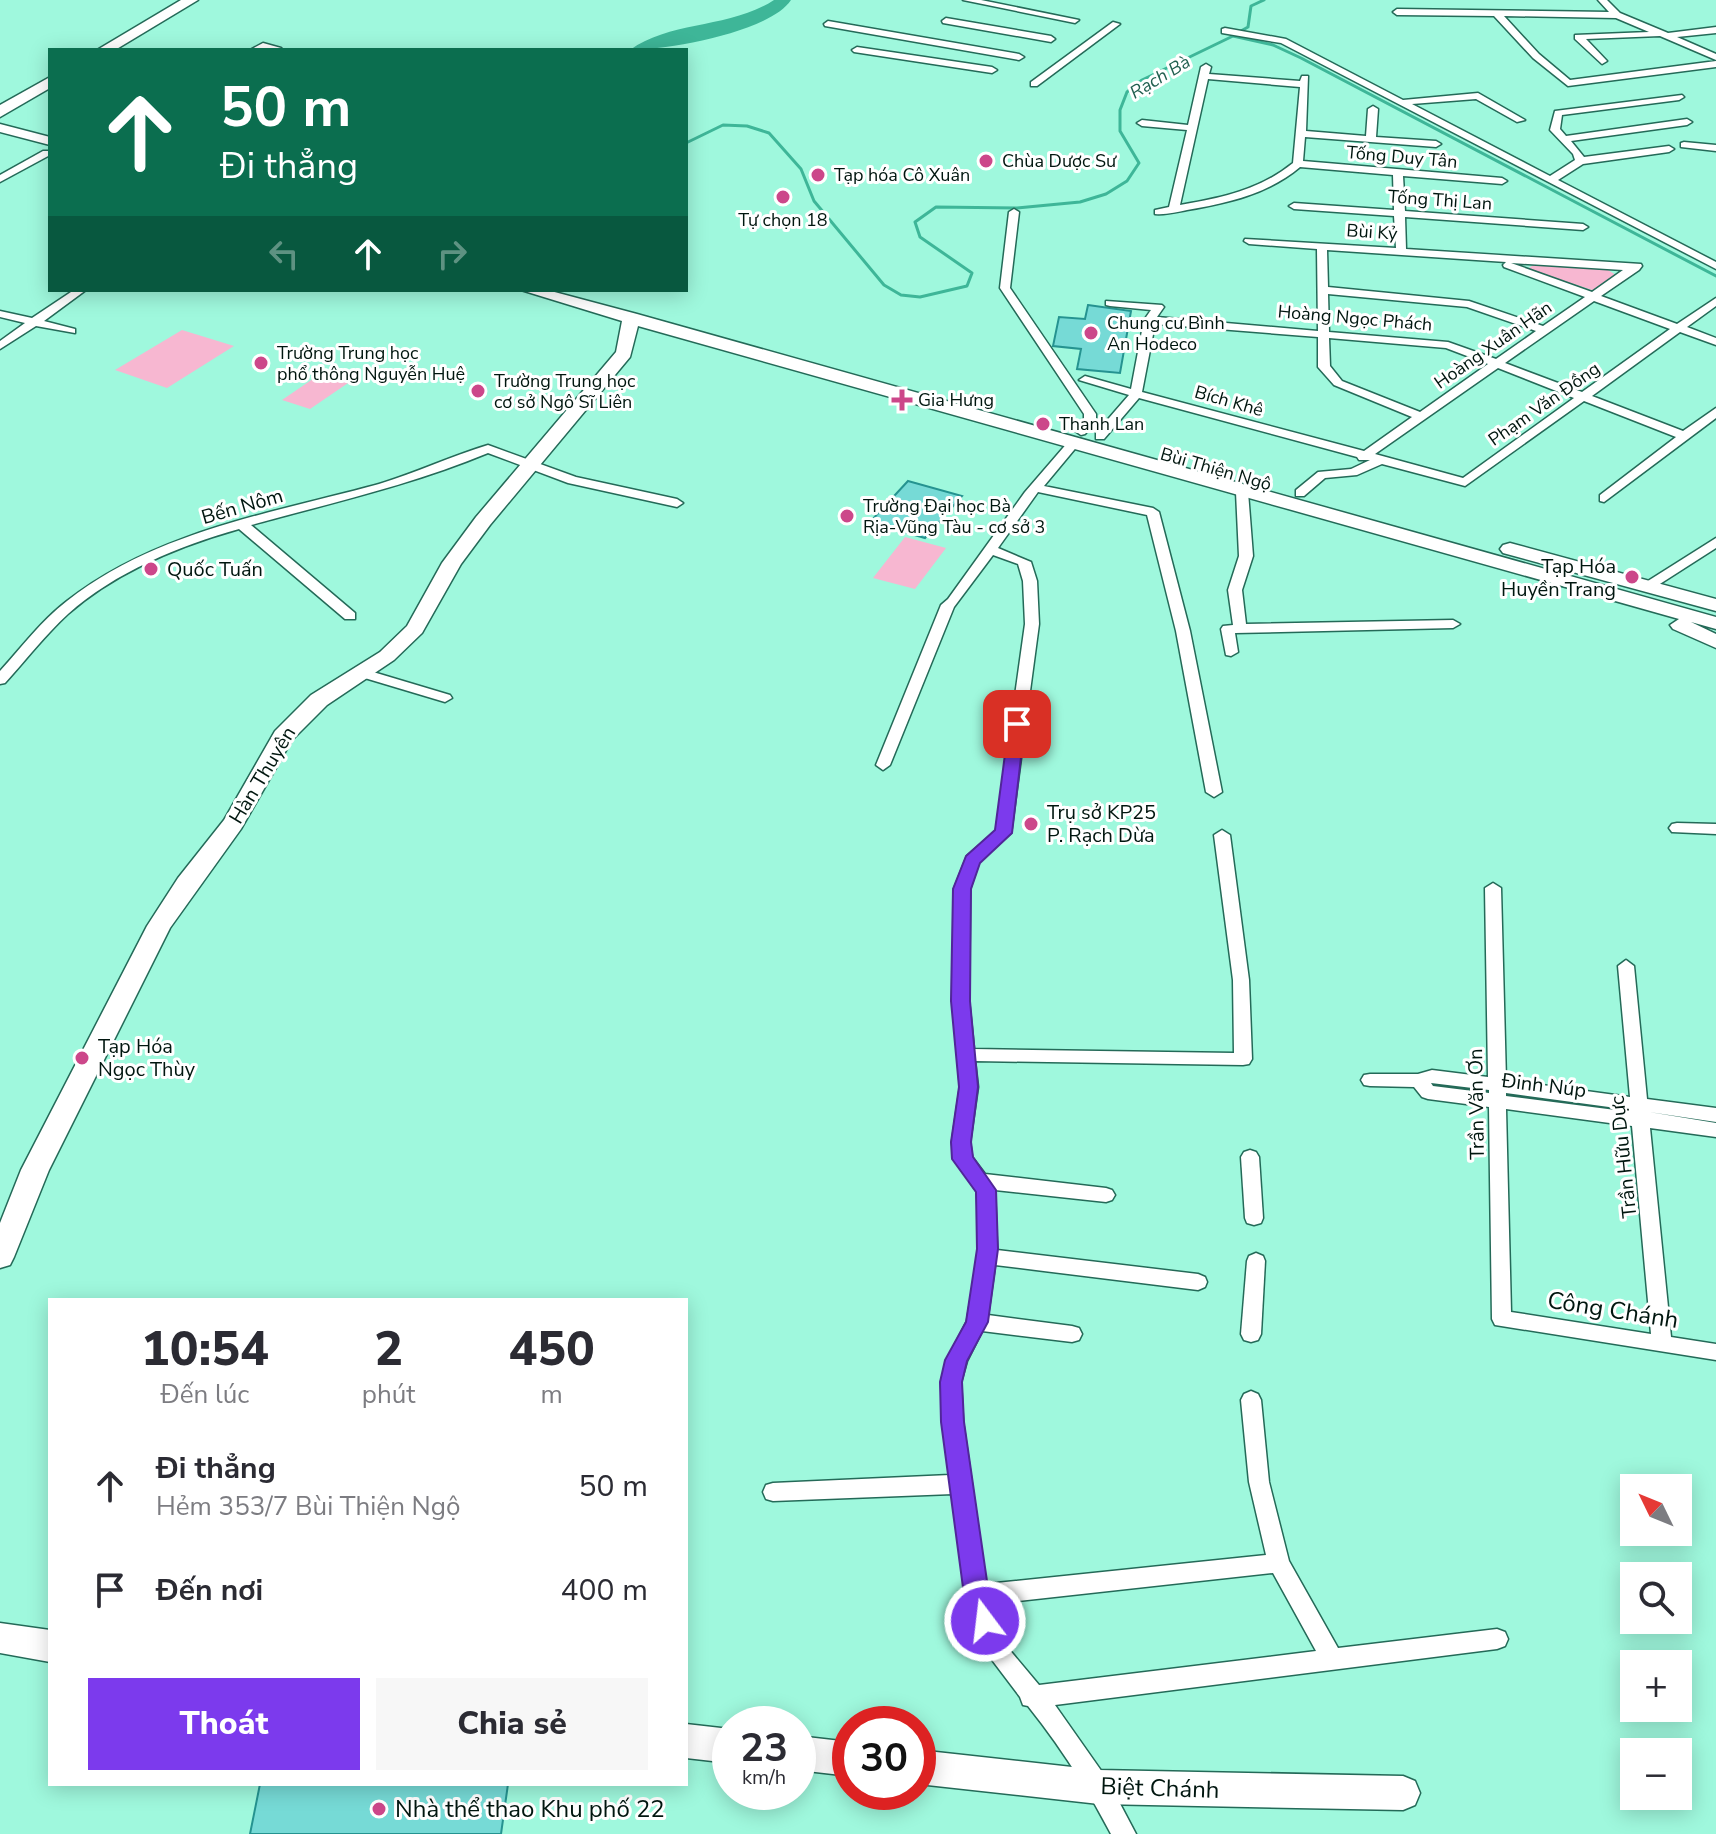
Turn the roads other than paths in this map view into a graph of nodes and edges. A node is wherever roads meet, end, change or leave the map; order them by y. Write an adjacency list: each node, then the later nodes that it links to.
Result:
1 (177, 0): 19 (main road)
2 (191, 0): 19 (main road)
3 (967, 0): 10 (street); 11 (street)
4 (1453, 0): 7 (street)
5 (1602, 0): 9 (street)
6 (1397, 12): 7 (street)
7 (1455, 12): 8 (street)
8 (1496, 13): 9 (street); 25 (street)
9 (1617, 15): 16 (street)
10 (1075, 20)
11 (946, 21): 17 (street); 18 (street)
12 (828, 24): 18 (street)
13 (1116, 24): 29 (street)
14 (1716, 30): 16 (street)
15 (1225, 31): 32 (street)
16 (1663, 35): 23 (street); 24 (street)
17 (1051, 39)
18 (926, 41): 21 (street); 22 (street)
19 (101, 48)
20 (857, 50): 21 (street)
21 (908, 57): 26 (street)
22 (1019, 57)
23 (1716, 57)
24 (1602, 61)
25 (1716, 64)
26 (992, 70)
27 (48, 74): 31 (main road)
28 (48, 83): 34 (main road)
29 (1034, 84)
30 (1679, 97): 42 (street)
31 (0, 102)
32 (1404, 102): 35 (street); 55 (street)
33 (1373, 109): 41 (street)
34 (0, 112)
35 (1520, 120)
36 (1687, 122): 42 (street)
37 (1142, 123): 39 (street)
38 (0, 128): 48 (main road)
39 (1191, 128): 40 (street); 58 (street)
40 (1300, 134): 41 (street); 52 (street)
41 (1371, 139): 44 (street)
42 (1564, 139): 51 (street)
43 (0, 143): 49 (main road)
44 (1436, 144)
45 (1684, 145): 46 (street)
46 (1716, 148)
47 (1669, 149): 51 (street)
48 (48, 150)
49 (48, 150)
50 (48, 151): 54 (street)
51 (1580, 161): 55 (street)
52 (1298, 164): 53 (street, Tống Duy Tân); 58 (street)
53 (1398, 173): 56 (street, Tống Duy Tân); 61 (street)
54 (0, 179)
55 (1550, 180): 68 (street)
56 (1502, 181)
57 (1294, 206): 61 (street, Tống Thị Lan)
58 (1174, 209): 60 (street)
59 (1014, 212): 94 (street)
60 (1159, 212)
61 (1398, 213): 62 (street, Tống Thị Lan); 65 (street)
62 (1583, 227)
63 (1249, 241): 64 (street, Bùi Kỷ)
64 (1322, 246): 65 (street, Bùi Kỷ); 69 (street)
65 (1401, 252): 66 (street, Bùi Kỷ)
66 (1491, 259): 67 (street, Bùi Kỷ); 73 (street, Bùi Kỷ)
67 (1639, 265): 73 (street, Hoàng Xuân Hãn)
68 (1716, 266)
69 (1324, 290): 83 (street); 84 (street)
70 (78, 292): 79 (street)
71 (536, 292): 77 (main road, Bùi Thiện Ngộ)
72 (585, 292): 80 (main road, Bùi Thiện Ngộ)
73 (1594, 297): 81 (street, Bùi Kỷ); 83 (street, Hoàng Xuân Hãn)
74 (1716, 301): 81 (street, Phạm Văn Đồng)
75 (1110, 303): 78 (street)
76 (0, 314): 79 (street)
77 (631, 318): 80 (main road, Bùi Thiện Ngộ); 97 (main road, Hàn Thuyên)
78 (1150, 320): 84 (street, Hoàng Ngọc Phách); 89 (street)
79 (35, 322): 82 (street); 86 (street)
80 (686, 328): 94 (main road, Bùi Thiện Ngộ)
81 (1680, 328): 85 (street, Bùi Kỷ); 90 (street, Phạm Văn Đồng)
82 (71, 331)
83 (1545, 331): 87 (street, Hoàng Xuân Hãn)
84 (1325, 333): 87 (street, Hoàng Ngọc Phách); 92 (street)
85 (1716, 342)
86 (0, 346)
87 (1498, 363): 90 (street, Hoàng Ngọc Phách); 92 (street, Hoàng Xuân Hãn)
88 (1085, 380): 89 (street, Bích Khê)
89 (1136, 394): 94 (street); 95 (street, Bích Khê)
90 (1586, 397): 93 (street, Hoàng Ngọc Phách); 96 (street, Phạm Văn Đồng)
91 (1716, 412): 93 (street)
92 (1421, 417): 95 (street, Hoàng Xuân Hãn)
93 (1685, 436): 101 (street)
94 (1086, 440): 98 (street); 99 (main road, Bùi Thiện Ngộ); 100 (main road, Bùi Thiện Ngộ)
95 (1363, 457): 96 (street, Phạm Văn Đồng)
96 (1378, 461): 100 (street)
97 (533, 463): 102 (street, Bến Nôm); 103 (street, Bến Nôm); 115 (main road, Hàn Thuyên)
98 (1035, 488): 105 (street); 119 (street)
99 (1242, 492): 107 (main road, Bùi Thiện Ngộ); 112 (street)
100 (1300, 493): 106 (main road, Bùi Thiện Ngộ)
101 (1604, 498)
102 (677, 503)
103 (243, 525): 109 (street); 116 (street, Bến Nôm)
104 (1716, 542): 106 (street)
105 (990, 549): 118 (street); 125 (street)
106 (1647, 586): 108 (main road, Bùi Thiện Ngộ)
107 (1609, 592): 110 (main road, Bùi Thiện Ngộ); 113 (main road, Bùi Thiện Ngộ)
108 (1716, 605)
109 (350, 616)
110 (1716, 623)
111 (1453, 624): 112 (street)
112 (1240, 629): 114 (street)
113 (1716, 642)
114 (1231, 652)
115 (363, 673): 117 (street); 136 (main road, Hàn Thuyên)
116 (0, 680)
117 (445, 698)
118 (883, 765)
119 (1214, 792)
120 (1677, 828): 121 (street)
121 (1716, 829)
122 (1222, 835): 125 (street)
123 (1493, 888): 127 (street, Trần Văn Ơn)
124 (1626, 966): 128 (street, Trần Hữu Dực)
125 (967, 1055): 132 (street)
126 (1370, 1080): 127 (street, Đinh Núp)
127 (1497, 1092): 128 (street, Đinh Núp); 139 (street, Trần Văn Ơn)
128 (1641, 1112): 129 (street, Đinh Núp); 130 (street, Đinh Núp); 143 (street, Trần Hữu Dực)
129 (1716, 1115)
130 (1716, 1130)
131 (1250, 1157): 134 (street)
132 (980, 1181): 133 (street); 135 (street)
133 (1106, 1195)
134 (1254, 1218)
135 (987, 1256): 138 (street); 140 (street)
136 (0, 1257)
137 (1256, 1261): 142 (street)
138 (1198, 1282)
139 (1502, 1319): 143 (street, Công Chánh)
140 (977, 1322): 141 (street); 146 (street)
141 (1072, 1334)
142 (1251, 1334)
143 (1662, 1344): 144 (street, Công Chánh)
144 (1716, 1352)
145 (1251, 1400): 148 (street)
146 (963, 1484): 147 (street); 149 (street)
147 (773, 1492)
148 (1279, 1563): 149 (street); 153 (street)
149 (977, 1595): 154 (street)
150 (0, 1638): 152 (main road)
151 (1497, 1639): 153 (street)
152 (48, 1646)
153 (1333, 1661): 154 (street)
154 (1031, 1697): 158 (street)
155 (688, 1741): 156 (main road)
156 (712, 1744)
157 (936, 1769): 158 (main road, Biệt Chánh)
158 (1099, 1787): 159 (main road, Biệt Chánh); 160 (street)
159 (1403, 1793)
160 (1124, 1834)

